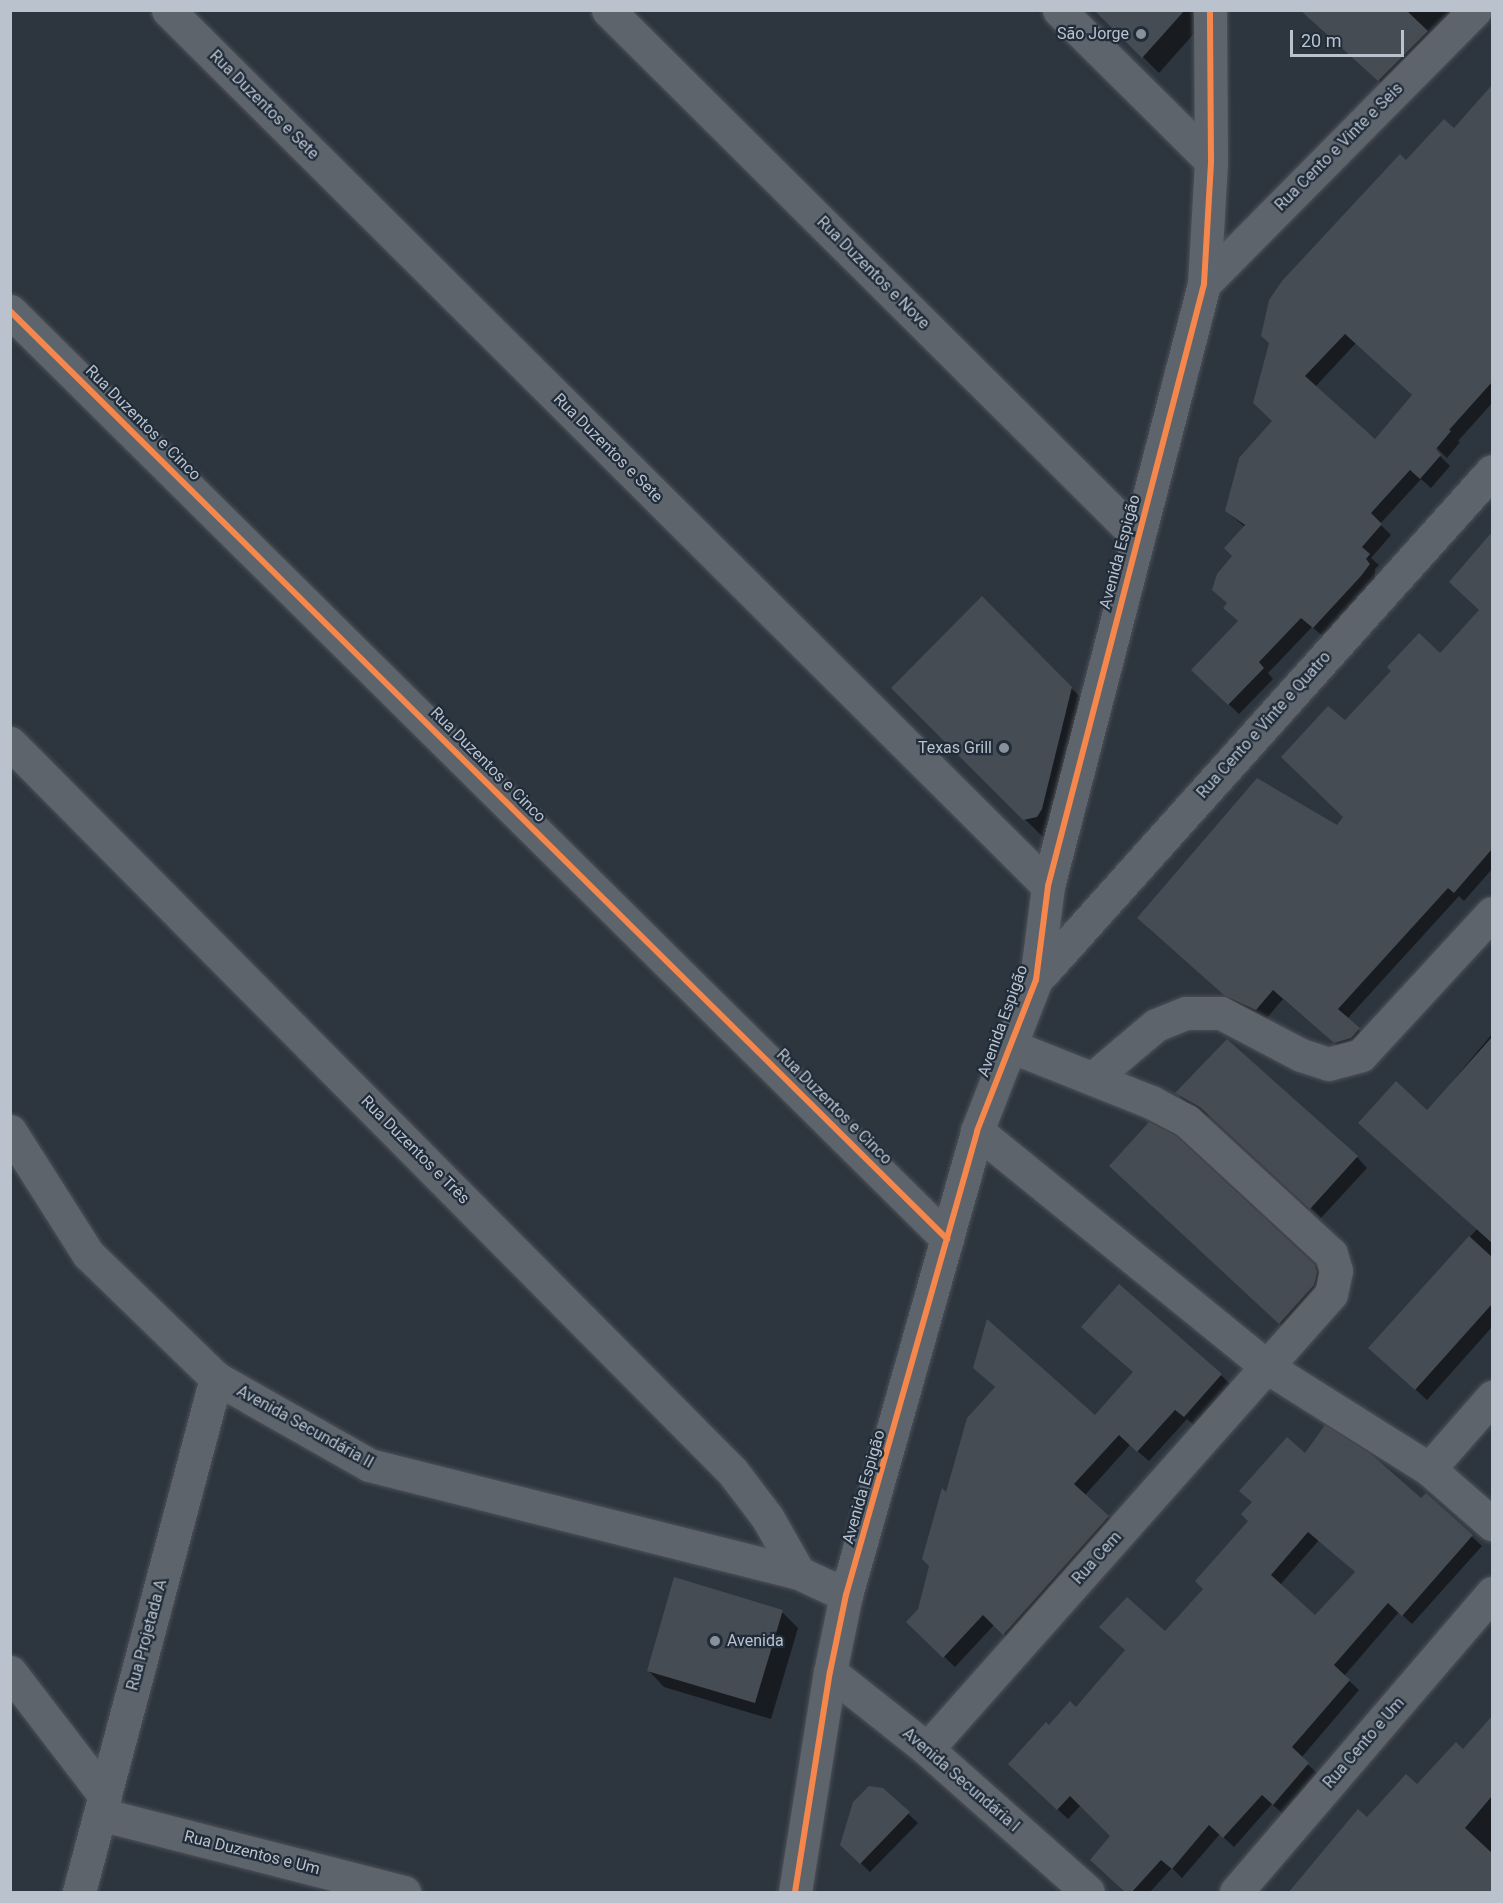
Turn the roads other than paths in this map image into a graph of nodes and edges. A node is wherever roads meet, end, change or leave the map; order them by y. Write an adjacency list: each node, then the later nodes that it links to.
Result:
1 (168, 10): 12 (street, Rua Duzentos e Sete)
2 (608, 10): 10 (street, Rua Duzentos e Nove)
3 (1059, 10): 6 (street)
4 (1210, 10): 6 (street, Avenida Espigão)
5 (1474, 10): 7 (street, Rua Cento e Vinte e Seis)
6 (1211, 161): 7 (street, Avenida Espigão)
7 (1204, 284): 10 (street, Avenida Espigão)
8 (10, 311): 19 (street, Rua Duzentos e Cinco)
9 (1492, 471): 14 (street, Rua Cento e Vinte e Quatro)
10 (1137, 536): 12 (street, Avenida Espigão)
11 (10, 743): 25 (street, Rua Duzentos e Três)
12 (1048, 886): 14 (street, Avenida Espigão)
13 (1492, 913): 16 (street)
14 (1036, 980): 15 (street, Avenida Espigão)
15 (1010, 1046): 16 (street, Rua Cem); 18 (street, Avenida Espigão)
16 (1093, 1078): 20 (street, Rua Cem)
17 (10, 1131): 21 (street, Avenida Secundária II)
18 (977, 1131): 19 (street, Avenida Espigão); 20 (street)
19 (947, 1239): 27 (street, Avenida Espigão)
20 (1267, 1367): 23 (street); 30 (street, Rua Cem)
21 (216, 1378): 25 (street, Avenida Secundária II); 31 (street, Rua Projetada A)
22 (1492, 1397): 23 (street)
23 (1429, 1469): 24 (street)
24 (1492, 1524)
25 (799, 1573): 27 (street, Avenida Secundária II)
26 (1492, 1593): 36 (street, Rua Cento e Um)
27 (846, 1595): 29 (street, Avenida Espigão)
28 (10, 1672): 31 (street)
29 (830, 1672): 30 (street, Avenida Secundária I); 34 (street, Avenida Espigão)
30 (927, 1749): 35 (street, Avenida Secundária I)
31 (102, 1805): 32 (street, Rua Projetada A); 33 (street, Rua Duzentos e Um)
32 (79, 1893)
33 (404, 1893)
34 (795, 1893)
35 (1088, 1893)
36 (1236, 1893)

